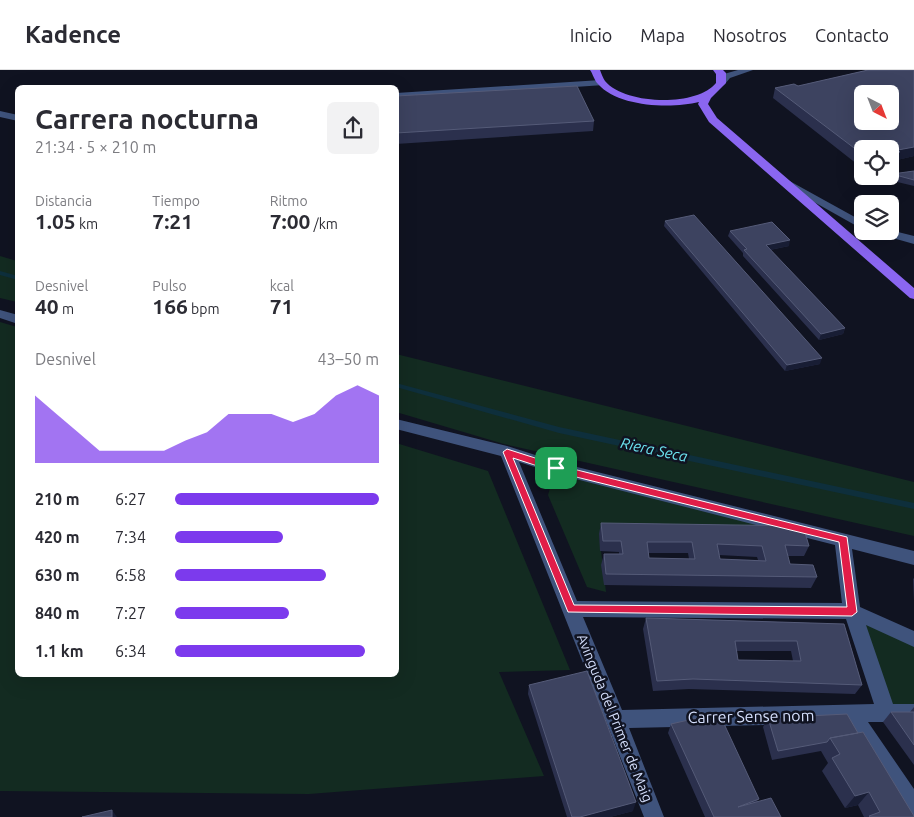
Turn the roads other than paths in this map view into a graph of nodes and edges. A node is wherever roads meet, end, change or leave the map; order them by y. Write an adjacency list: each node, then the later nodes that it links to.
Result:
1 (595, 70): 4 (main road)
2 (718, 70): 5 (main road)
3 (748, 70): 5 (street)
4 (601, 83): 6 (street); 8 (main road)
5 (721, 83): 7 (main road)
6 (399, 96)
7 (707, 96): 8 (main road); 11 (main road)
8 (668, 103): 11 (main road)
9 (0, 114): 10 (street)
10 (15, 117)
11 (713, 120): 12 (main road)
12 (784, 180): 13 (street); 16 (main road)
13 (854, 223)
14 (899, 236): 15 (street)
15 (914, 240)
16 (914, 295)
17 (0, 314): 18 (street)
18 (15, 319)
19 (399, 425): 20 (street)
20 (507, 452): 21 (street); 23 (street, Avinguda del Primer de Maig)
21 (843, 540): 22 (street); 24 (street)
22 (914, 558)
23 (571, 609): 24 (street); 29 (street, Avinguda del Primer de Maig)
24 (852, 612): 25 (street); 26 (street)
25 (914, 640)
26 (886, 713): 27 (street, Carrer Sense nom); 28 (street, Carrer Sense nom)
27 (914, 713)
28 (851, 714): 29 (street, Carrer Sense nom); 30 (street)
29 (616, 719): 31 (street, Avinguda del Primer de Maig)
30 (914, 807)
31 (654, 817)

